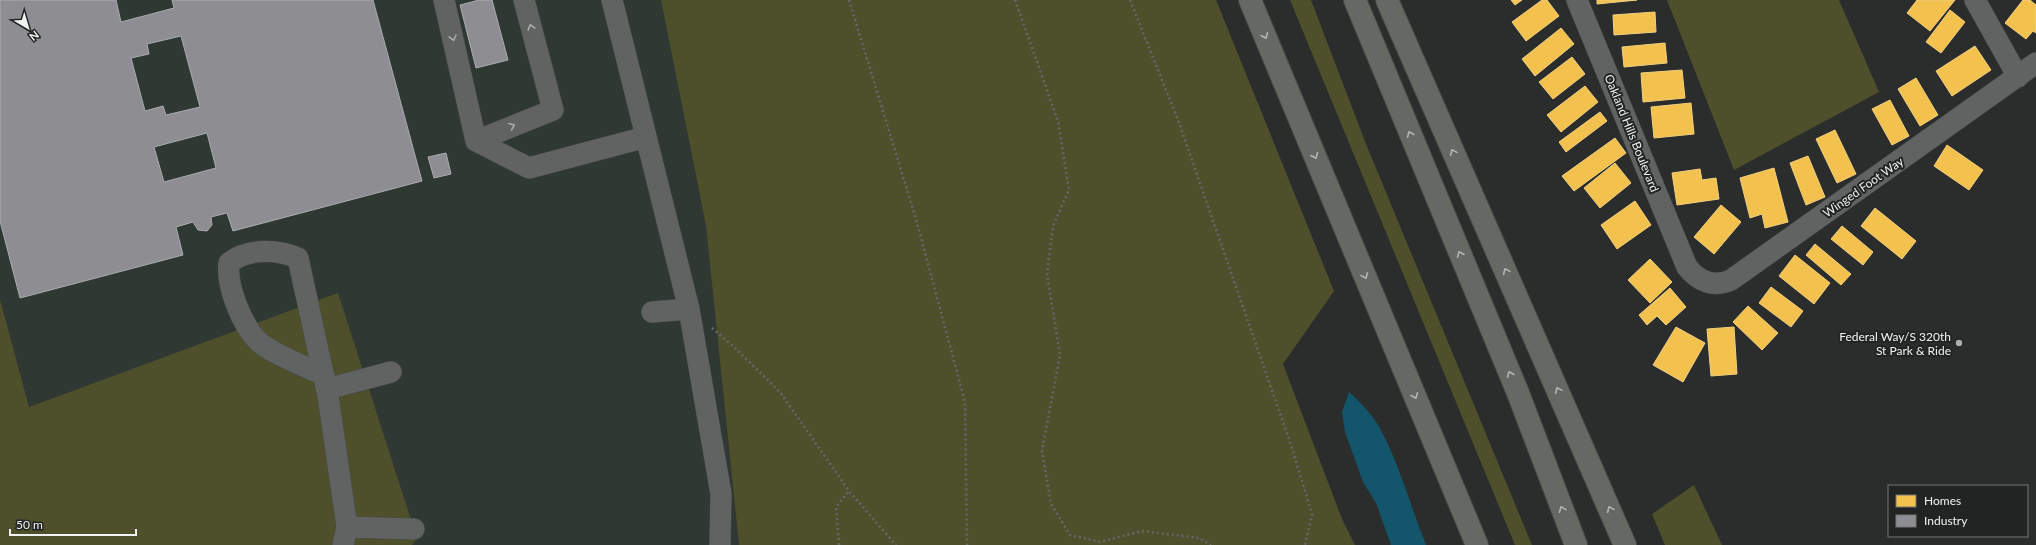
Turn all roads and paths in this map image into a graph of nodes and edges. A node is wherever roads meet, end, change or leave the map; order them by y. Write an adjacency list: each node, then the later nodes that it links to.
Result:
1 (444, 0): 15 (street, one-way to 15)
2 (524, 0): 15 (street, one-way to 2)
3 (612, 0): 14 (street)
4 (849, 0): 28 (path)
5 (1015, 0): 29 (path)
6 (1130, 0): 30 (path)
7 (1250, 0): 21 (highway, one-way to 21)
8 (1355, 0): 33 (highway, one-way to 8)
9 (1387, 0): 34 (highway, one-way to 9)
10 (1577, 0): 16 (street, Oakland Hills Boulevard)
11 (1975, 0): 13 (street)
12 (2036, 63): 13 (street, Winged Foot Way)
13 (2018, 77): 16 (street, Winged Foot Way)
14 (646, 137): 15 (street); 17 (street)
15 (476, 141)
16 (1687, 267)
17 (689, 309): 18 (street); 22 (path); 25 (street)
18 (652, 312)
19 (391, 372): 20 (street)
20 (325, 382): 20 (street); 24 (street)
21 (1433, 441): 31 (highway); 32 (highway)
22 (849, 491): 26 (path); 27 (path)
23 (414, 528): 24 (street)
24 (345, 536)
25 (720, 545)
26 (839, 545)
27 (896, 545)
28 (967, 545)
29 (1211, 545)
30 (1305, 545)
31 (1467, 545)
32 (1477, 545)
33 (1576, 545)
34 (1626, 545)

